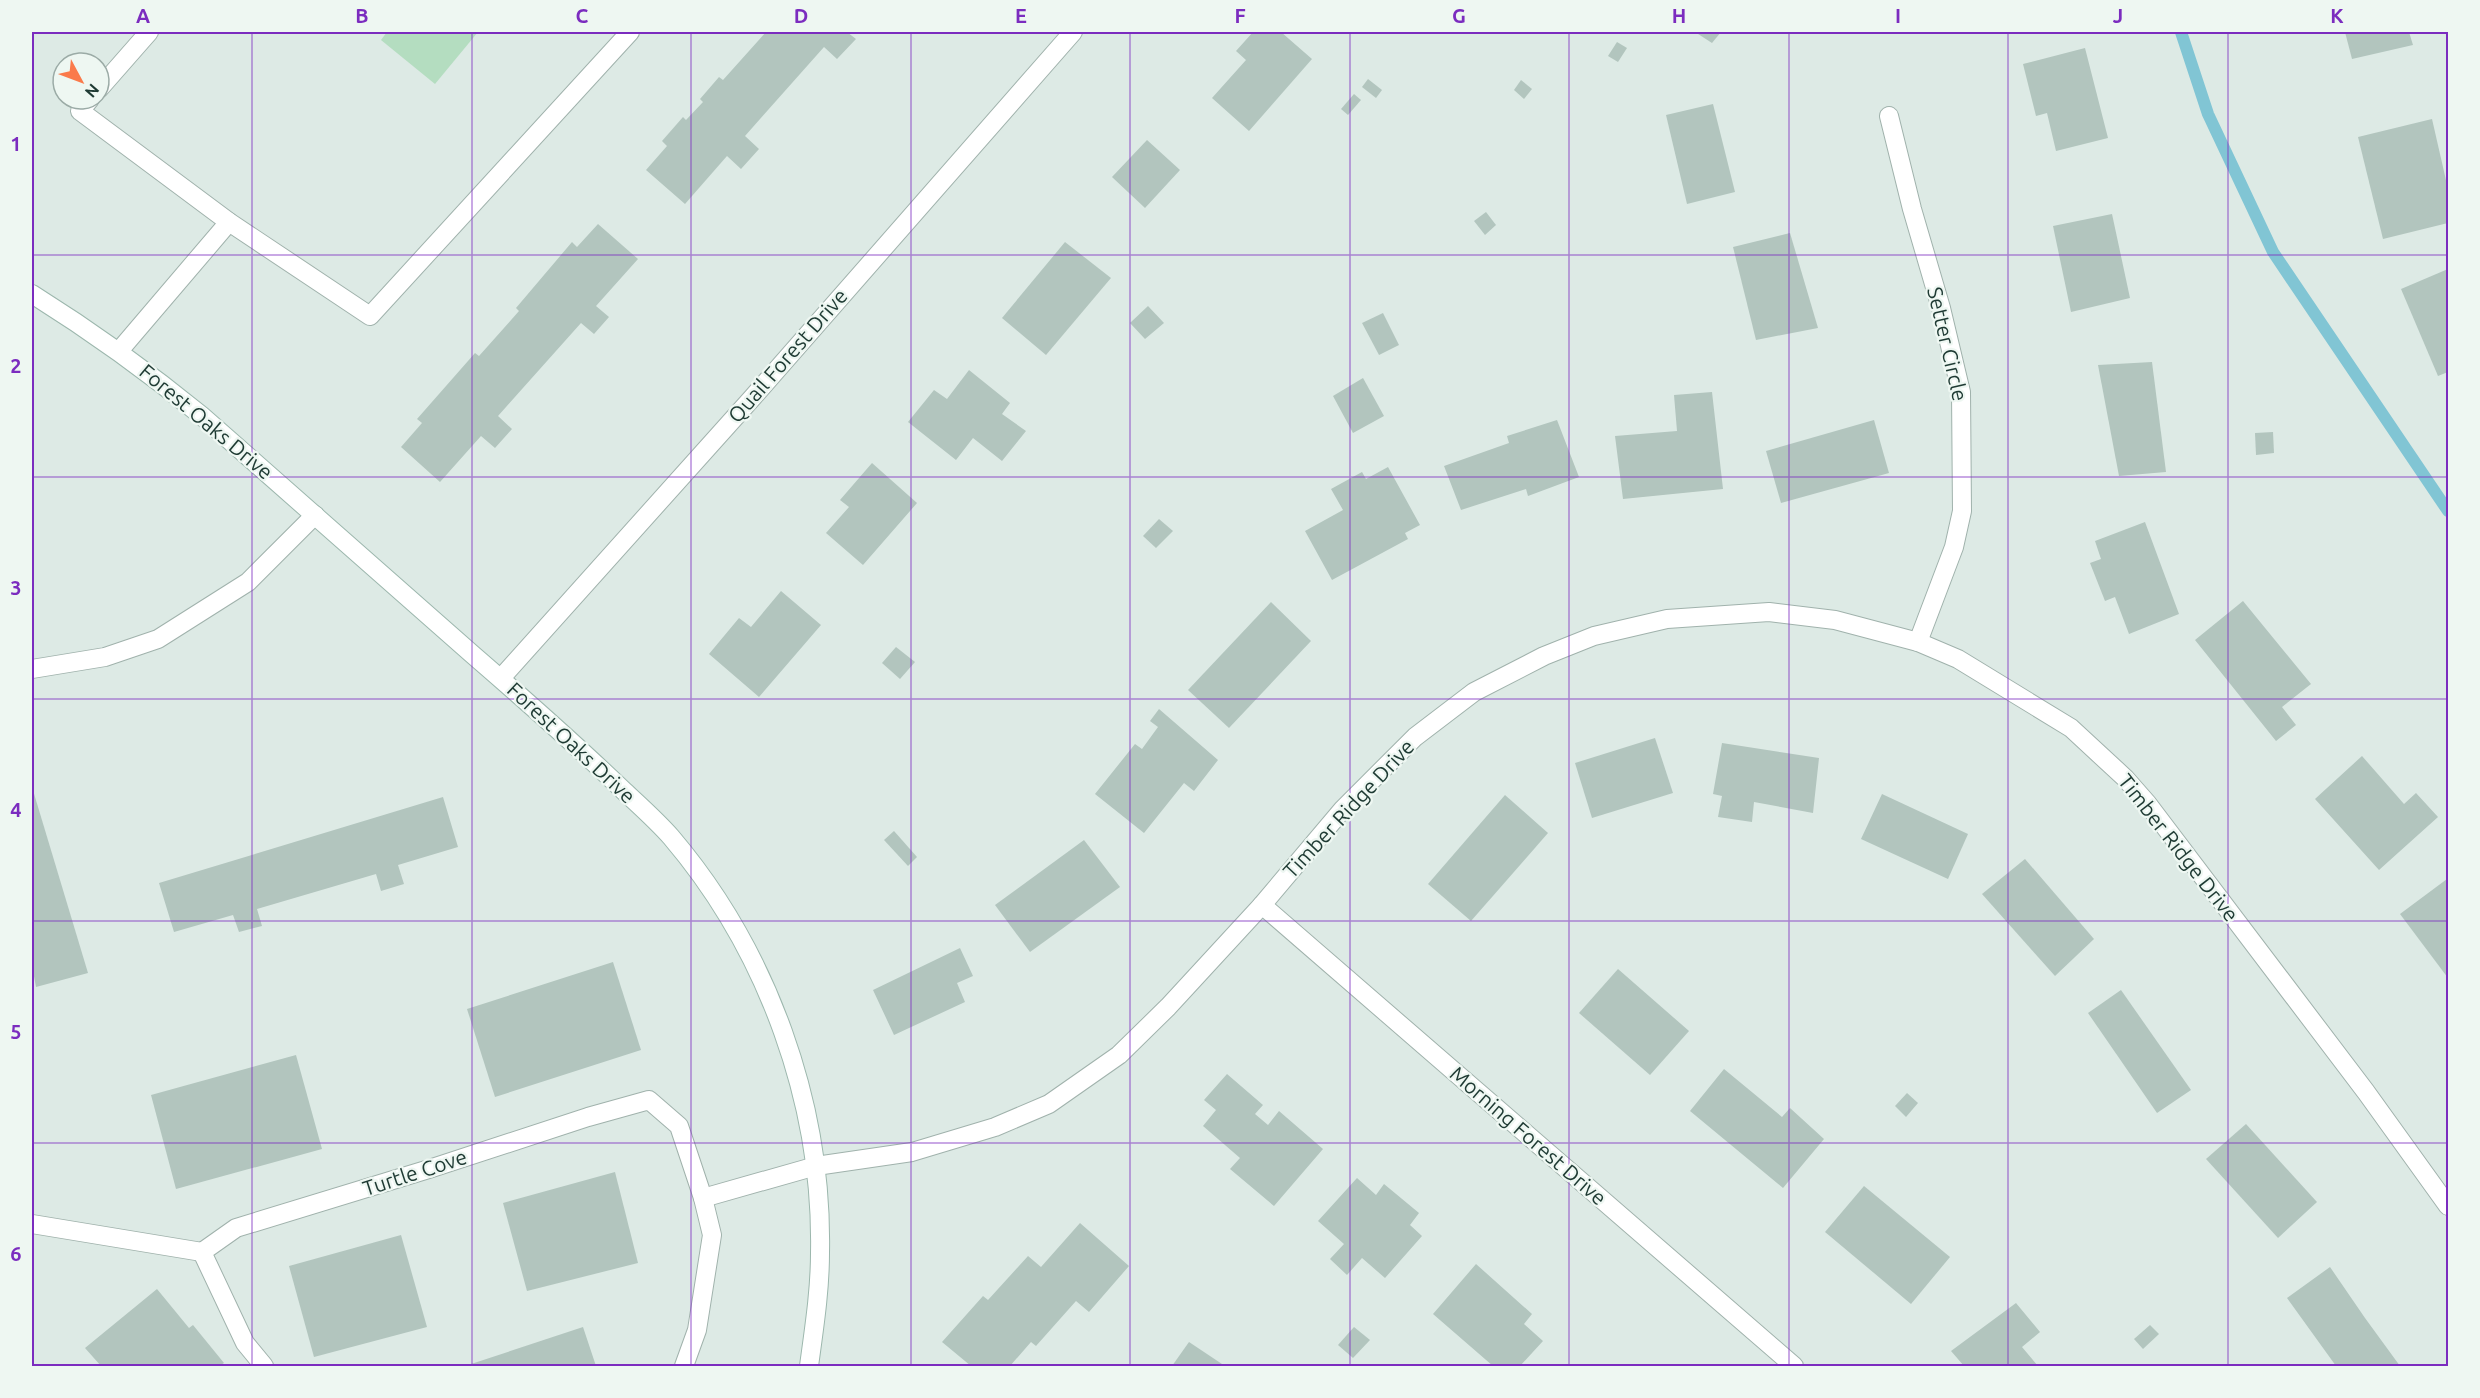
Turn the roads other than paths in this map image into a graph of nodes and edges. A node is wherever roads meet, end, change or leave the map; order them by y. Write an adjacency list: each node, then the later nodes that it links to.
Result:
1 (149, 32): 4 (street)
2 (630, 32): 7 (street)
3 (1073, 32): 13 (street, Quail Forest Drive)
4 (111, 75)
5 (80, 111): 7 (street)
6 (1889, 116): 11 (street, Setter Circle)
7 (229, 222): 9 (street)
8 (32, 294): 9 (street, Forest Oaks Drive)
9 (119, 351): 10 (street, Forest Oaks Drive)
10 (315, 515): 12 (street); 13 (street, Forest Oaks Drive)
11 (1918, 642): 14 (street, Timber Ridge Drive); 17 (street, Timber Ridge Drive)
12 (32, 669)
13 (501, 678): 15 (street, Forest Oaks Drive)
14 (1262, 905): 15 (street, Timber Ridge Drive); 23 (street, Morning Forest Drive)
15 (816, 1166): 16 (street); 22 (street, Forest Oaks Drive)
16 (703, 1198): 19 (street, Turtle Cove); 21 (street, Turtle Cove)
17 (2448, 1206)
18 (32, 1224): 19 (street)
19 (202, 1252): 20 (street)
20 (264, 1366)
21 (684, 1366)
22 (809, 1366)
23 (1794, 1366)

